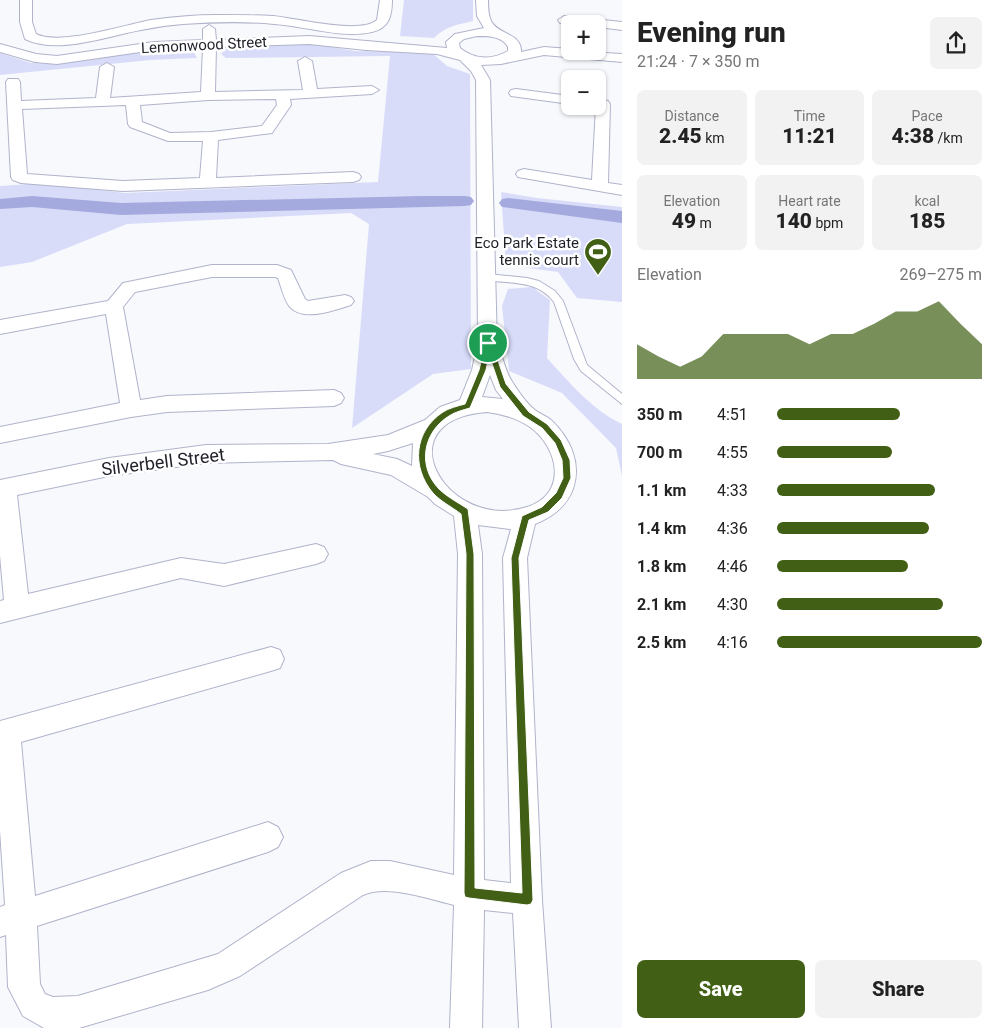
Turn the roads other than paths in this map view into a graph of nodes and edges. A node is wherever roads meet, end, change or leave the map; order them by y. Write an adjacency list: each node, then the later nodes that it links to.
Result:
1 (26, 0): 6 (street)
2 (386, 0): 6 (street)
3 (482, 0): 7 (street)
4 (248, 7): 6 (street)
5 (171, 10): 6 (street)
6 (209, 14): 13 (street)
7 (482, 17): 10 (street); 11 (street)
8 (606, 24): 9 (street)
9 (622, 26)
10 (466, 33): 11 (street); 12 (street, Lemonwood Street)
11 (504, 37): 16 (street); 21 (street)
12 (453, 40): 14 (street, Lemonwood Street); 19 (street)
13 (210, 43): 14 (street, Lemonwood Street); 15 (street, Lemonwood Street); 30 (street)
14 (409, 47): 19 (street, Lemonwood Street)
15 (0, 48)
16 (561, 48)
17 (606, 52): 18 (street)
18 (622, 54)
19 (462, 56): 21 (street, Lemonwood Street); 24 (street)
20 (622, 58): 21 (street)
21 (507, 59): 24 (street)
22 (305, 61): 28 (street)
23 (107, 67): 33 (street)
24 (484, 80): 42 (street)
25 (13, 82): 34 (street)
26 (372, 90): 28 (street)
27 (516, 93): 31 (street)
28 (311, 94): 29 (street)
29 (283, 95): 30 (street); 36 (street)
30 (208, 96): 32 (street)
31 (561, 99)
32 (133, 101): 33 (street); 36 (street)
33 (102, 102): 34 (street)
34 (14, 105): 39 (street)
35 (603, 115): 40 (street)
36 (211, 136): 39 (street)
37 (524, 174): 40 (street)
38 (353, 177): 39 (street)
39 (208, 183)
40 (600, 186): 41 (street)
41 (622, 190)
42 (487, 277): 46 (street); 48 (lane)
43 (345, 301): 44 (street)
44 (114, 306): 45 (street); 50 (street)
45 (0, 327)
46 (488, 343): 49 (street); 51 (street)
47 (334, 398): 50 (street)
48 (622, 400)
49 (468, 406): 51 (street); 52 (street)
50 (131, 409): 53 (street)
51 (526, 414): 58 (street)
52 (431, 426): 54 (street, Silverbell Street); 56 (street)
53 (0, 435)
54 (328, 452): 55 (street, Silverbell Street); 56 (street, Silverbell Street)
55 (2, 489): 60 (street)
56 (436, 491): 57 (street)
57 (465, 512): 58 (street); 64 (street)
58 (525, 518): 65 (street)
59 (316, 554): 60 (street)
60 (8, 610)
61 (271, 659): 62 (street)
62 (3, 734): 66 (street)
63 (268, 837): 66 (street)
64 (469, 893): 65 (street); 66 (street); 67 (street)
65 (527, 900): 68 (street)
66 (10, 918)
67 (466, 1028)
68 (535, 1028)

